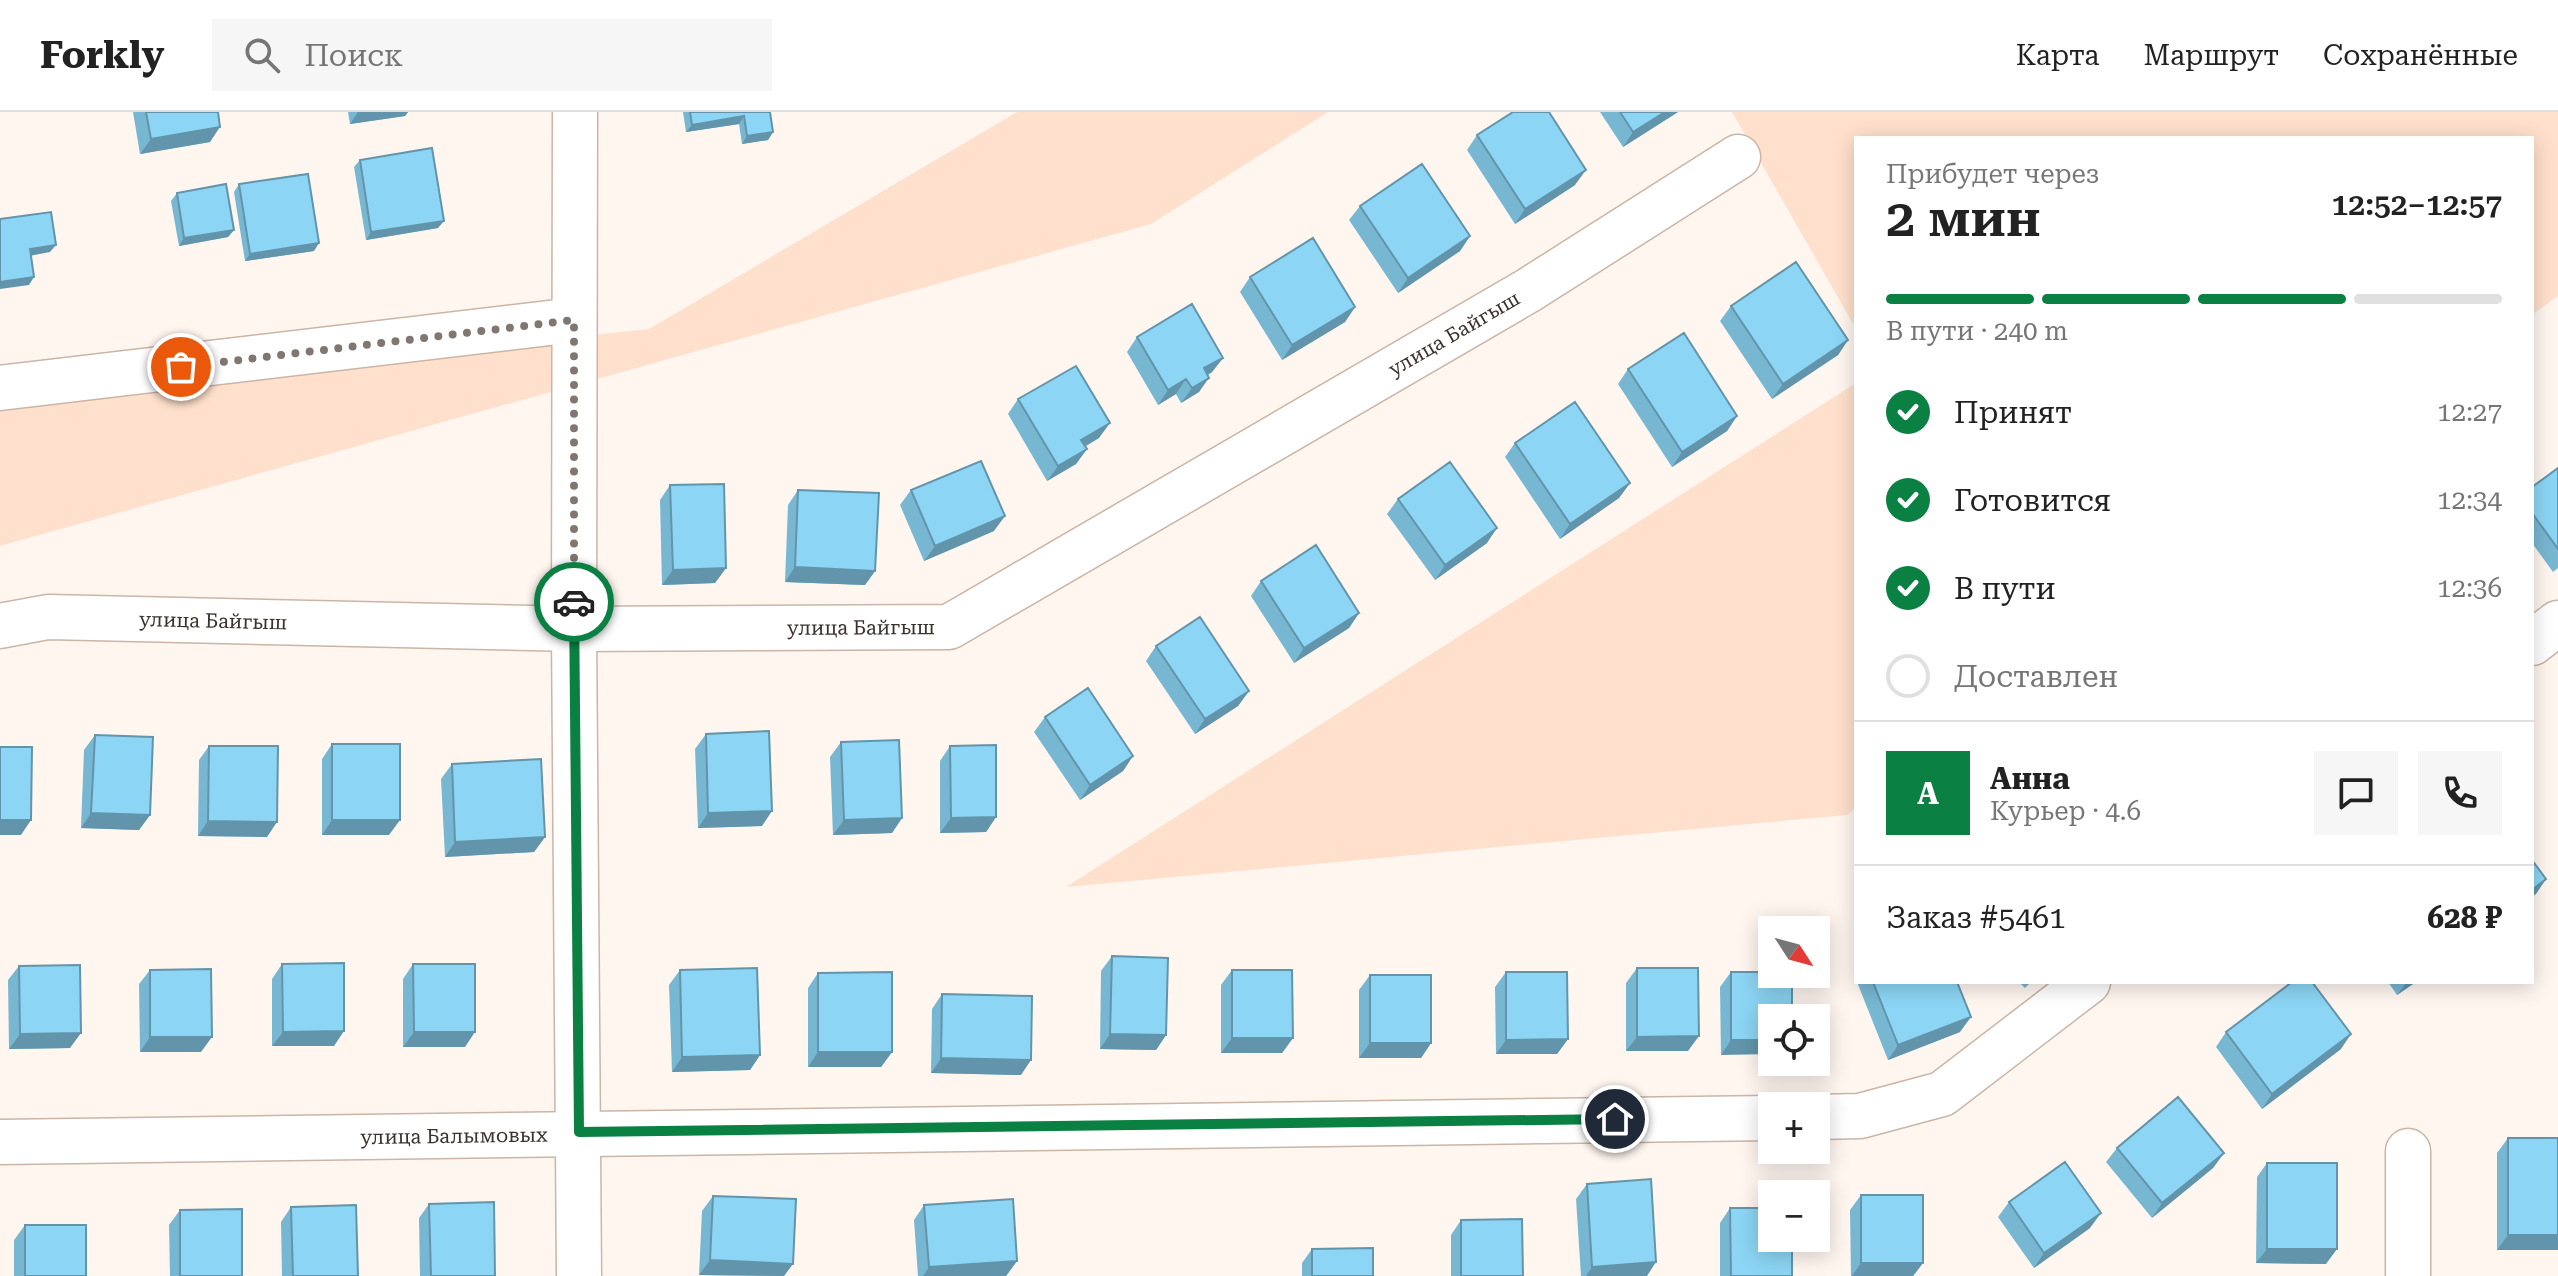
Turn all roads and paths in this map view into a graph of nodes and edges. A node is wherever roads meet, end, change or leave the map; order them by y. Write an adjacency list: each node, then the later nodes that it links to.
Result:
1 (575, 112): 3 (street)
2 (1738, 157): 7 (street, улица Байгыш)
3 (574, 320): 4 (street); 7 (street)
4 (0, 388)
5 (2558, 623): 8 (street)
6 (0, 626): 7 (street, улица Байгыш)
7 (574, 629): 12 (street)
8 (2534, 641)
9 (2085, 984): 10 (street)
10 (1830, 1117)
11 (1758, 1118): 12 (street, улица Балымовых)
12 (579, 1132): 13 (street, улица Балымовых); 15 (street)
13 (0, 1142)
14 (2408, 1151): 16 (street)
15 (579, 1276)
16 (2408, 1276)

